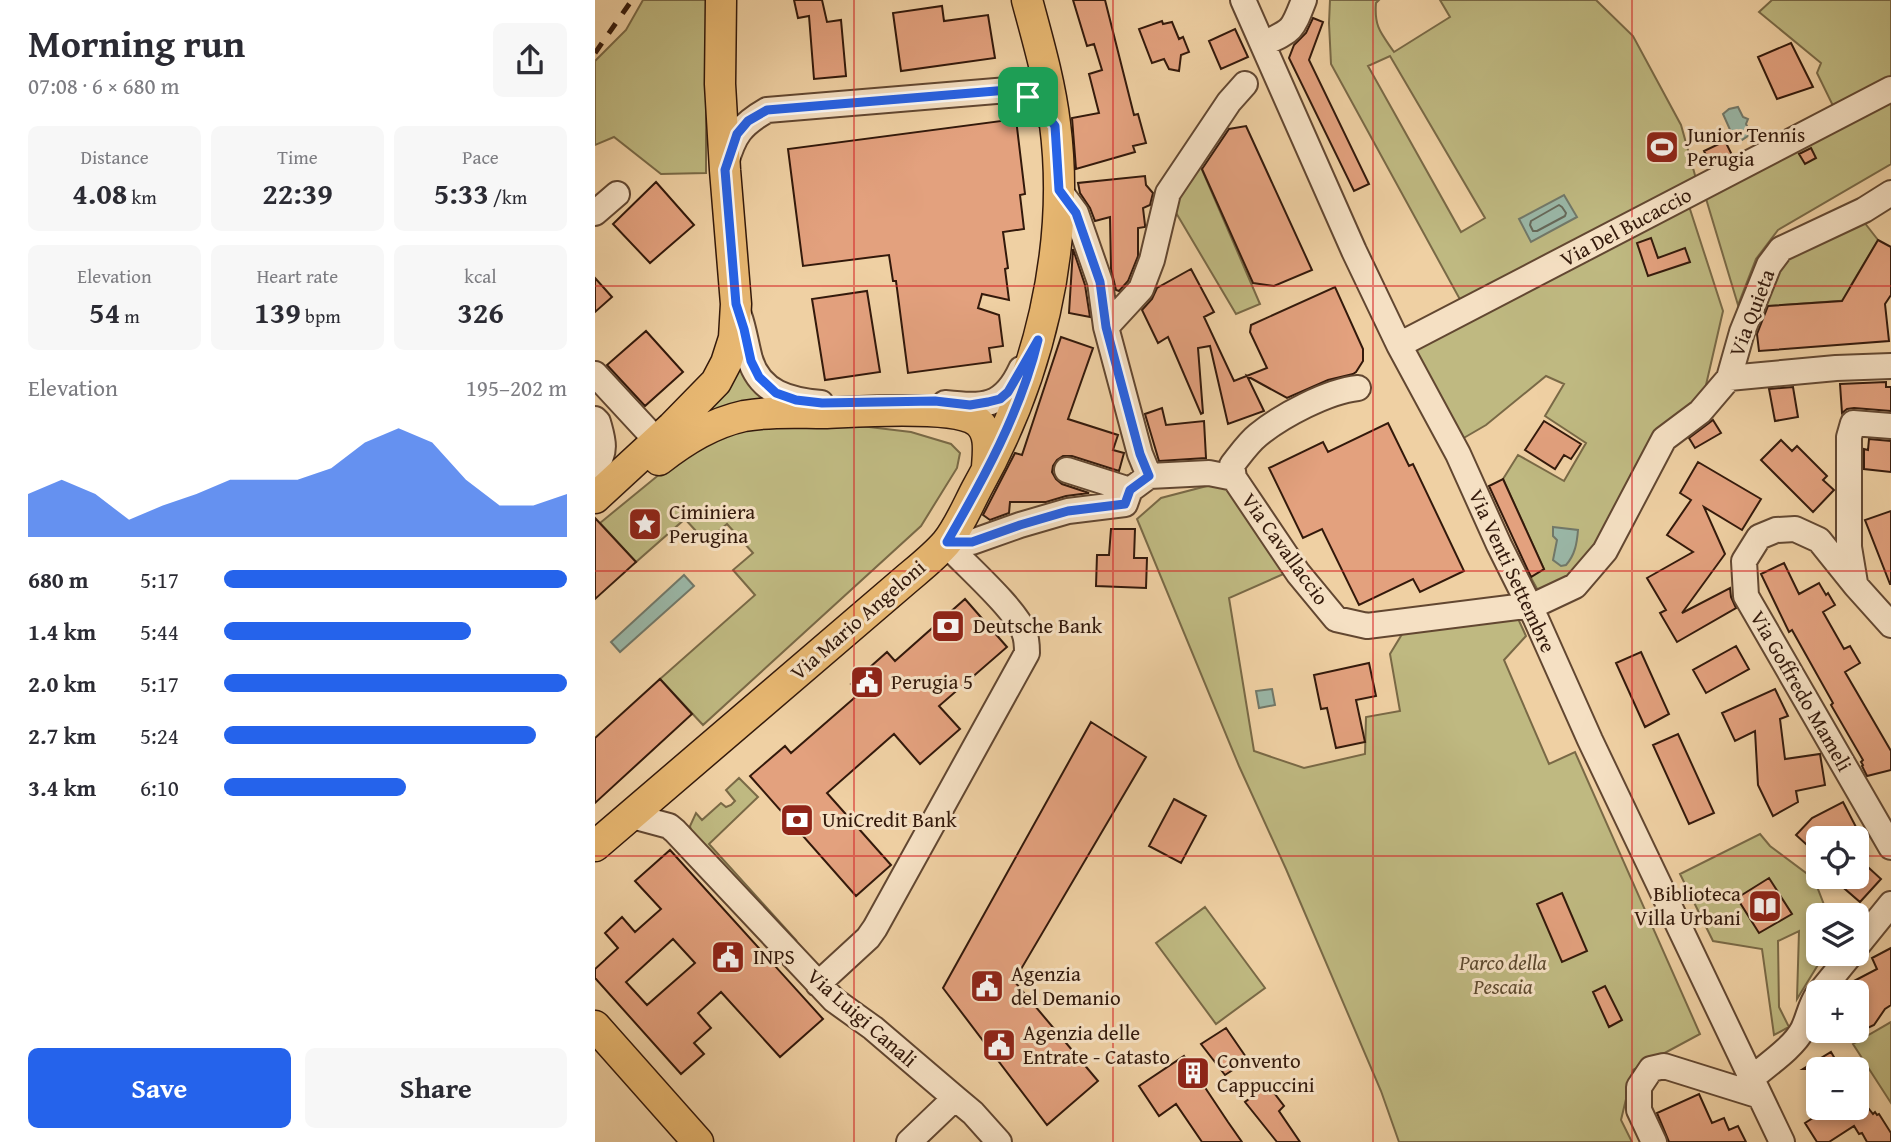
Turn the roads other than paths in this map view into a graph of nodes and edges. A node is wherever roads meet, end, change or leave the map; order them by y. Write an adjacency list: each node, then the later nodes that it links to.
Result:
1 (721, 0): 9 (main road)
2 (1027, 0): 8 (main road, Via Mario Angeloni)
3 (1243, 0): 5 (street, Via Venti Settembre)
4 (1304, 0): 5 (street)
5 (1263, 44): 17 (street, Via Venti Settembre)
6 (1245, 84): 15 (street)
7 (1891, 89): 17 (street, Via Del Bucaccio)
8 (1055, 126): 9 (street); 10 (main road, Via Mario Angeloni)
9 (725, 170): 14 (main road)
10 (1059, 190): 15 (street); 16 (main road, Via Mario Angeloni)
11 (1891, 193): 20 (street, Via Quieta)
12 (617, 194): 13 (street)
13 (595, 213)
14 (736, 304): 16 (street); 24 (main road)
15 (1106, 327): 28 (street)
16 (1038, 340): 26 (main road, Via Mario Angeloni)
17 (1399, 345): 45 (street, Via Venti Settembre)
18 (1891, 366): 20 (street)
19 (595, 374): 24 (street)
20 (1729, 377): 32 (street)
21 (1358, 388): 27 (street)
22 (595, 419): 29 (street)
23 (1891, 426): 31 (street)
24 (657, 441): 29 (main road)
25 (1067, 470): 28 (street)
26 (987, 471): 29 (main road); 30 (main road, Via Mario Angeloni)
27 (1233, 472): 28 (street); 33 (street, Via Cavallaccio)
28 (1136, 481): 30 (street)
29 (598, 487)
30 (947, 542): 35 (main road, Via Mario Angeloni); 42 (street)
31 (1856, 586): 34 (street, Via Goffredo Mameli); 37 (street, Via Goffredo Mameli)
32 (1541, 602)
33 (1517, 607)
34 (1891, 625)
35 (632, 816): 36 (main road, Via Mario Angeloni); 42 (street, Via Luigi Canali)
36 (595, 846)
37 (1891, 847)
38 (1891, 904): 39 (street)
39 (1869, 931)
40 (1841, 966): 41 (street)
41 (1830, 980)
42 (818, 984): 46 (street, Via Luigi Canali)
43 (1806, 1019): 45 (street)
44 (595, 1026): 47 (main road)
45 (1756, 1087): 50 (street); 51 (street, Via Venti Settembre)
46 (955, 1098): 48 (street); 49 (street, Via Luigi Canali)
47 (698, 1142)
48 (909, 1142)
49 (999, 1142)
50 (1654, 1142)
51 (1782, 1142)

